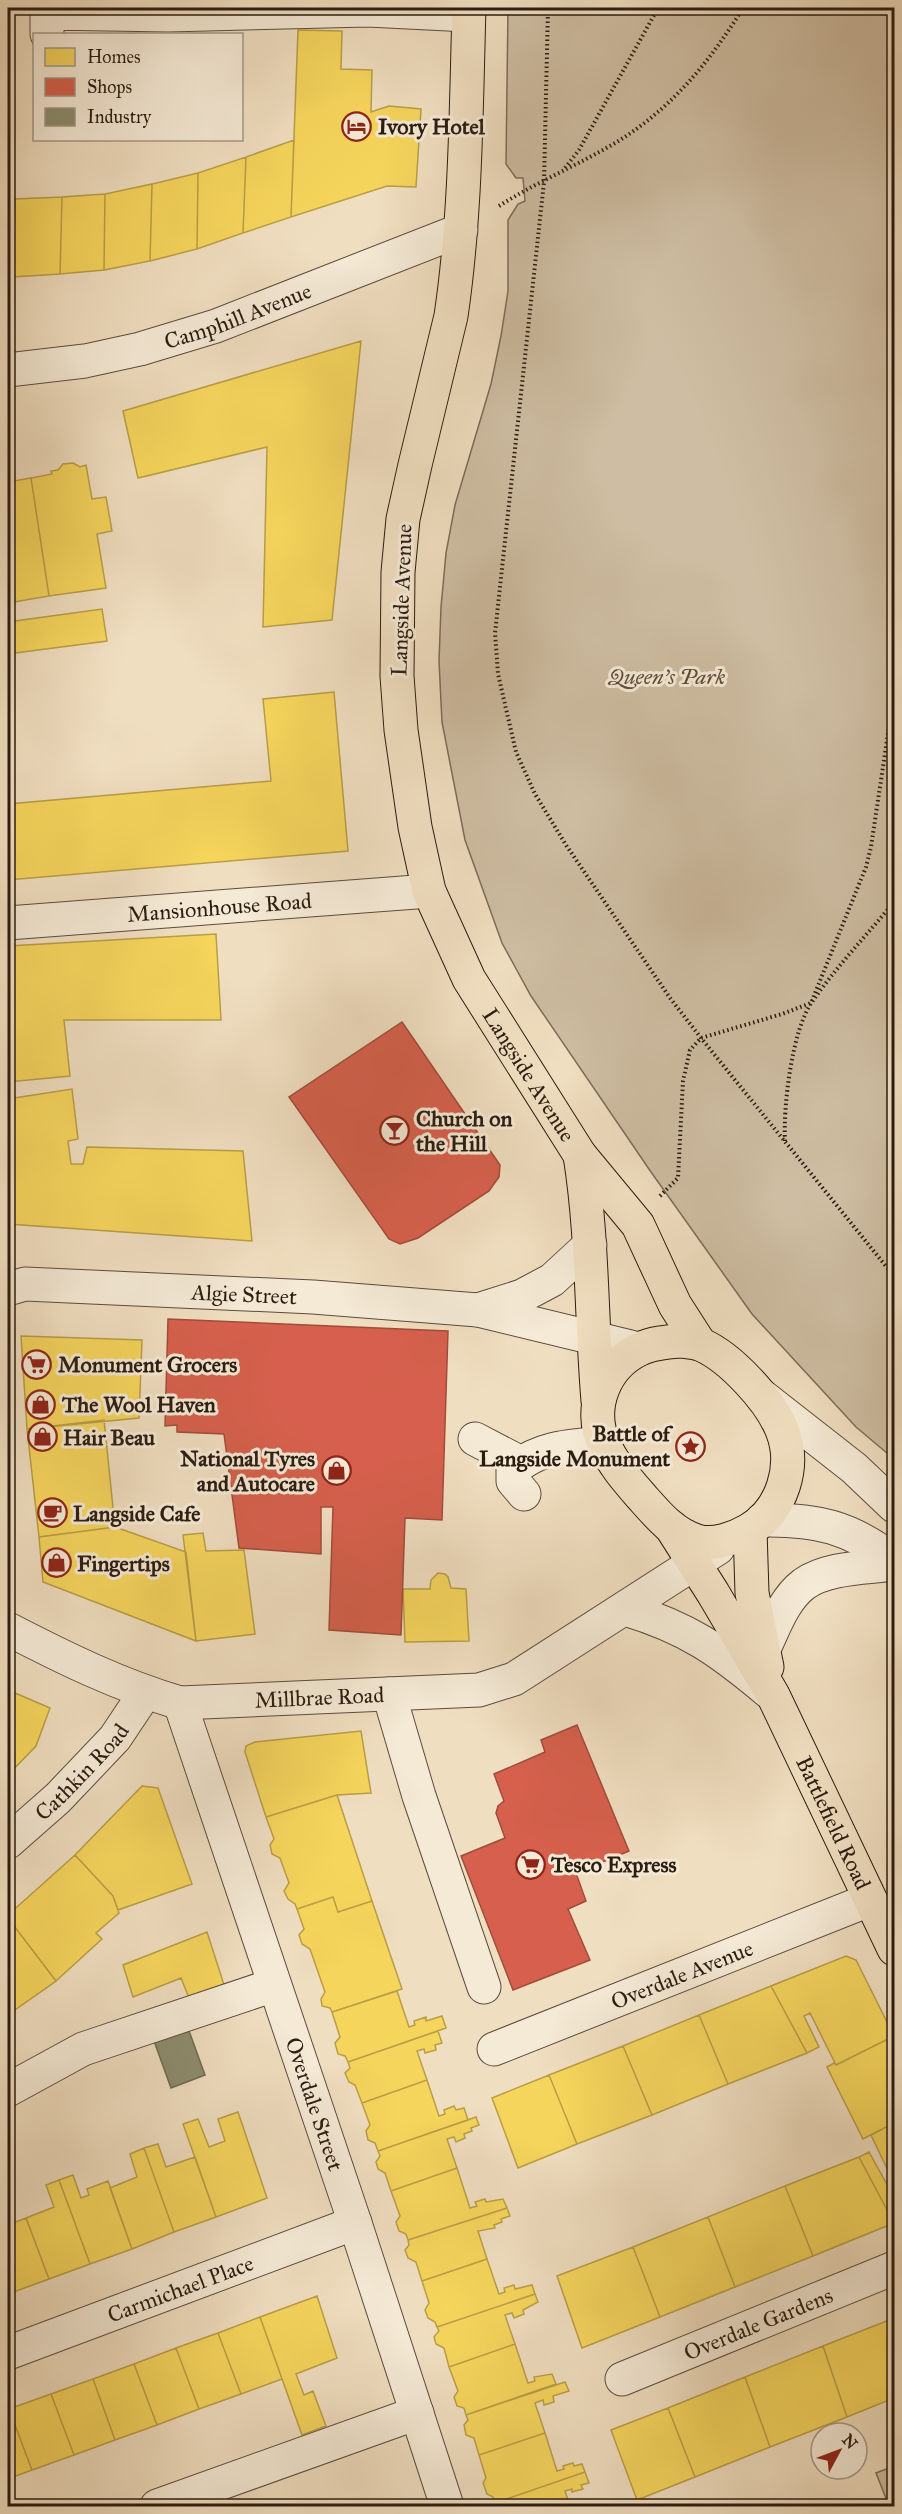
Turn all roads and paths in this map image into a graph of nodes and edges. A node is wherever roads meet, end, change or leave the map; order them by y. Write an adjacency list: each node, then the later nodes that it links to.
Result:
1 (548, 8): 8 (path)
2 (658, 8): 7 (path)
3 (743, 8): 7 (path)
4 (468, 11): 5 (street); 9 (main road, Langside Avenue)
5 (154, 24): 6 (street)
6 (47, 33)
7 (562, 171): 8 (path)
8 (544, 182): 9 (path); 16 (path)
9 (460, 230): 10 (street, Camphill Avenue); 12 (main road, Langside Avenue)
10 (8, 370)
11 (894, 700): 15 (path)
12 (429, 891): 14 (street, Mansionhouse Road); 18 (main road, Langside Avenue)
13 (894, 902): 15 (path)
14 (8, 923)
15 (811, 1003): 16 (path); 17 (path)
16 (701, 1038): 17 (path); 19 (path)
17 (785, 1142): 21 (path)
18 (580, 1155): 19 (main road, Langside Avenue); 20 (main road, Langside Avenue)
19 (638, 1225): 25 (main road, Langside Avenue)
20 (591, 1245): 23 (street, Algie Street); 24 (main road, Langside Avenue)
21 (894, 1276)
22 (8, 1287): 23 (street, Algie Street)
23 (478, 1310): 24 (street, Algie Street)
24 (593, 1339): 26 (street, Algie Street); 28 (main road, Langside Avenue)
25 (700, 1344): 26 (main road); 27 (main road)
26 (639, 1349): 28 (main road)
27 (756, 1391): 31 (street); 33 (main road)
28 (598, 1404): 30 (main road)
29 (475, 1439): 30 (street)
30 (603, 1443): 32 (main road)
31 (894, 1506)
32 (670, 1527): 33 (main road); 34 (main road, Battlefield Road)
33 (750, 1528): 34 (street, Millbrae Road); 35 (street); 38 (main road, Battlefield Road)
34 (693, 1562): 36 (street, Millbrae Road); 41 (main road, Battlefield Road)
35 (894, 1562): 38 (street)
36 (625, 1609): 40 (street, Millbrae Road); 41 (street)
37 (8, 1629): 39 (street, Millbrae Road)
38 (764, 1652): 41 (main road, Battlefield Road)
39 (145, 1693): 42 (street, Millbrae Road); 43 (street, Cathkin Road)
40 (389, 1694): 42 (street, Millbrae Road); 47 (street)
41 (773, 1695): 44 (main road, Battlefield Road)
42 (180, 1703): 46 (street, Overdale Street)
43 (8, 1842)
44 (869, 1900): 45 (main road, Battlefield Road); 48 (street, Overdale Avenue)
45 (894, 1949)
46 (274, 1985): 49 (street); 50 (street, Overdale Street)
47 (484, 1987)
48 (494, 2049)
49 (8, 2091)
50 (355, 2223): 52 (street, Carmichael Place); 54 (street, Overdale Street)
51 (894, 2268): 53 (street, Overdale Gardens)
52 (8, 2353)
53 (622, 2379)
54 (417, 2413): 55 (street); 56 (street, Overdale Street)
55 (158, 2506)
56 (447, 2506)

